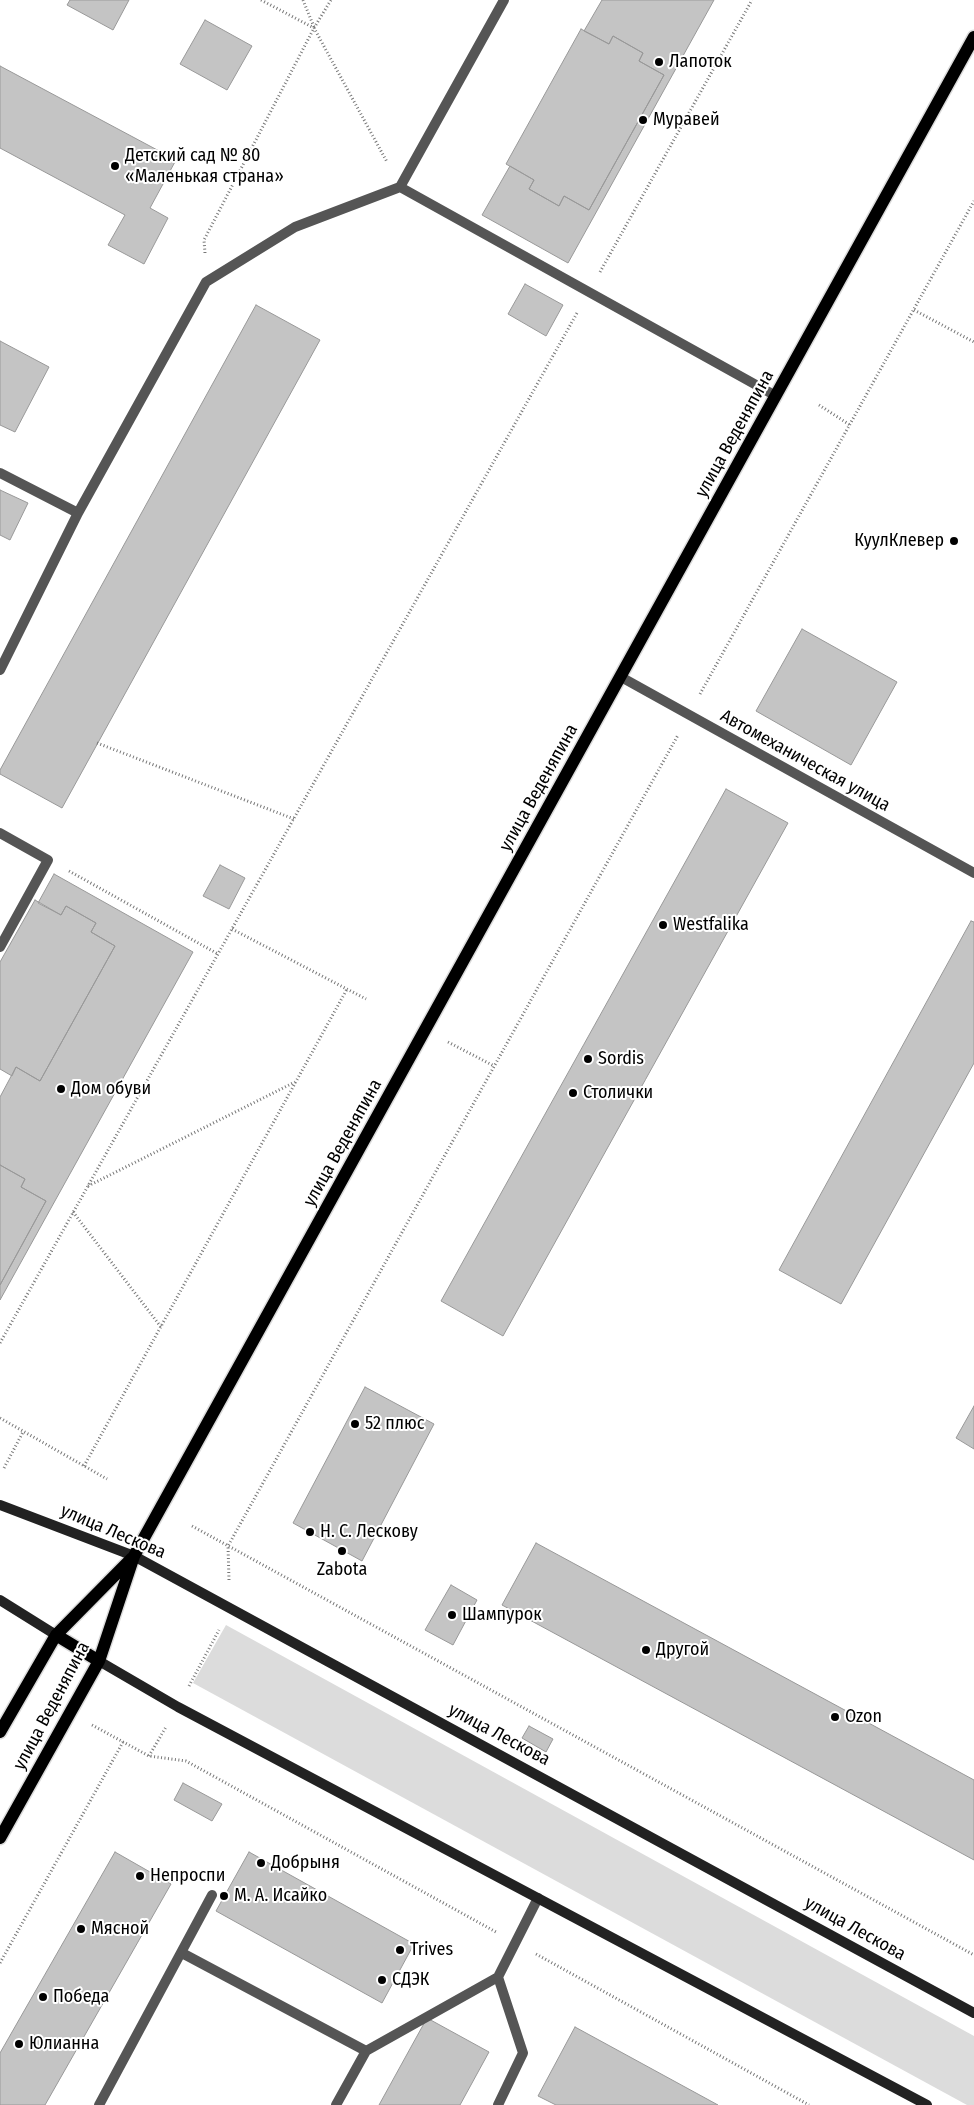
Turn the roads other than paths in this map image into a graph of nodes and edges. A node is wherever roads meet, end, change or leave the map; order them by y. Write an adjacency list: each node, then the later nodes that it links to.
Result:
1 (504, 0): 3 (street)
2 (974, 37): 4 (main road, улица Веденяпина)
3 (400, 186): 4 (street); 6 (street)
4 (776, 396): 8 (main road, улица Веденяпина)
5 (0, 473): 6 (street)
6 (78, 514): 7 (street)
7 (0, 670)
8 (620, 677): 10 (street, Автомеханическая улица); 13 (main road, улица Веденяпина)
9 (0, 833): 11 (street)
10 (974, 873)
11 (0, 947)
12 (0, 1505): 13 (main road, улица Лескова)
13 (134, 1556): 15 (main road, улица Веденяпина); 16 (main road, улица Веденяпина); 23 (main road, улица Лескова)
14 (0, 1600): 15 (main road)
15 (56, 1635): 16 (main road); 17 (main road, улица Веденяпина)
16 (98, 1661): 18 (main road, улица Веденяпина); 20 (main road)
17 (0, 1732)
18 (0, 1838)
19 (212, 1895): 21 (street)
20 (538, 1898): 22 (street); 28 (main road)
21 (182, 1953): 24 (street); 25 (street)
22 (498, 1977): 24 (street); 27 (street)
23 (974, 2013)
24 (366, 2051): 26 (street)
25 (98, 2105)
26 (336, 2105)
27 (498, 2105)
28 (927, 2105)

